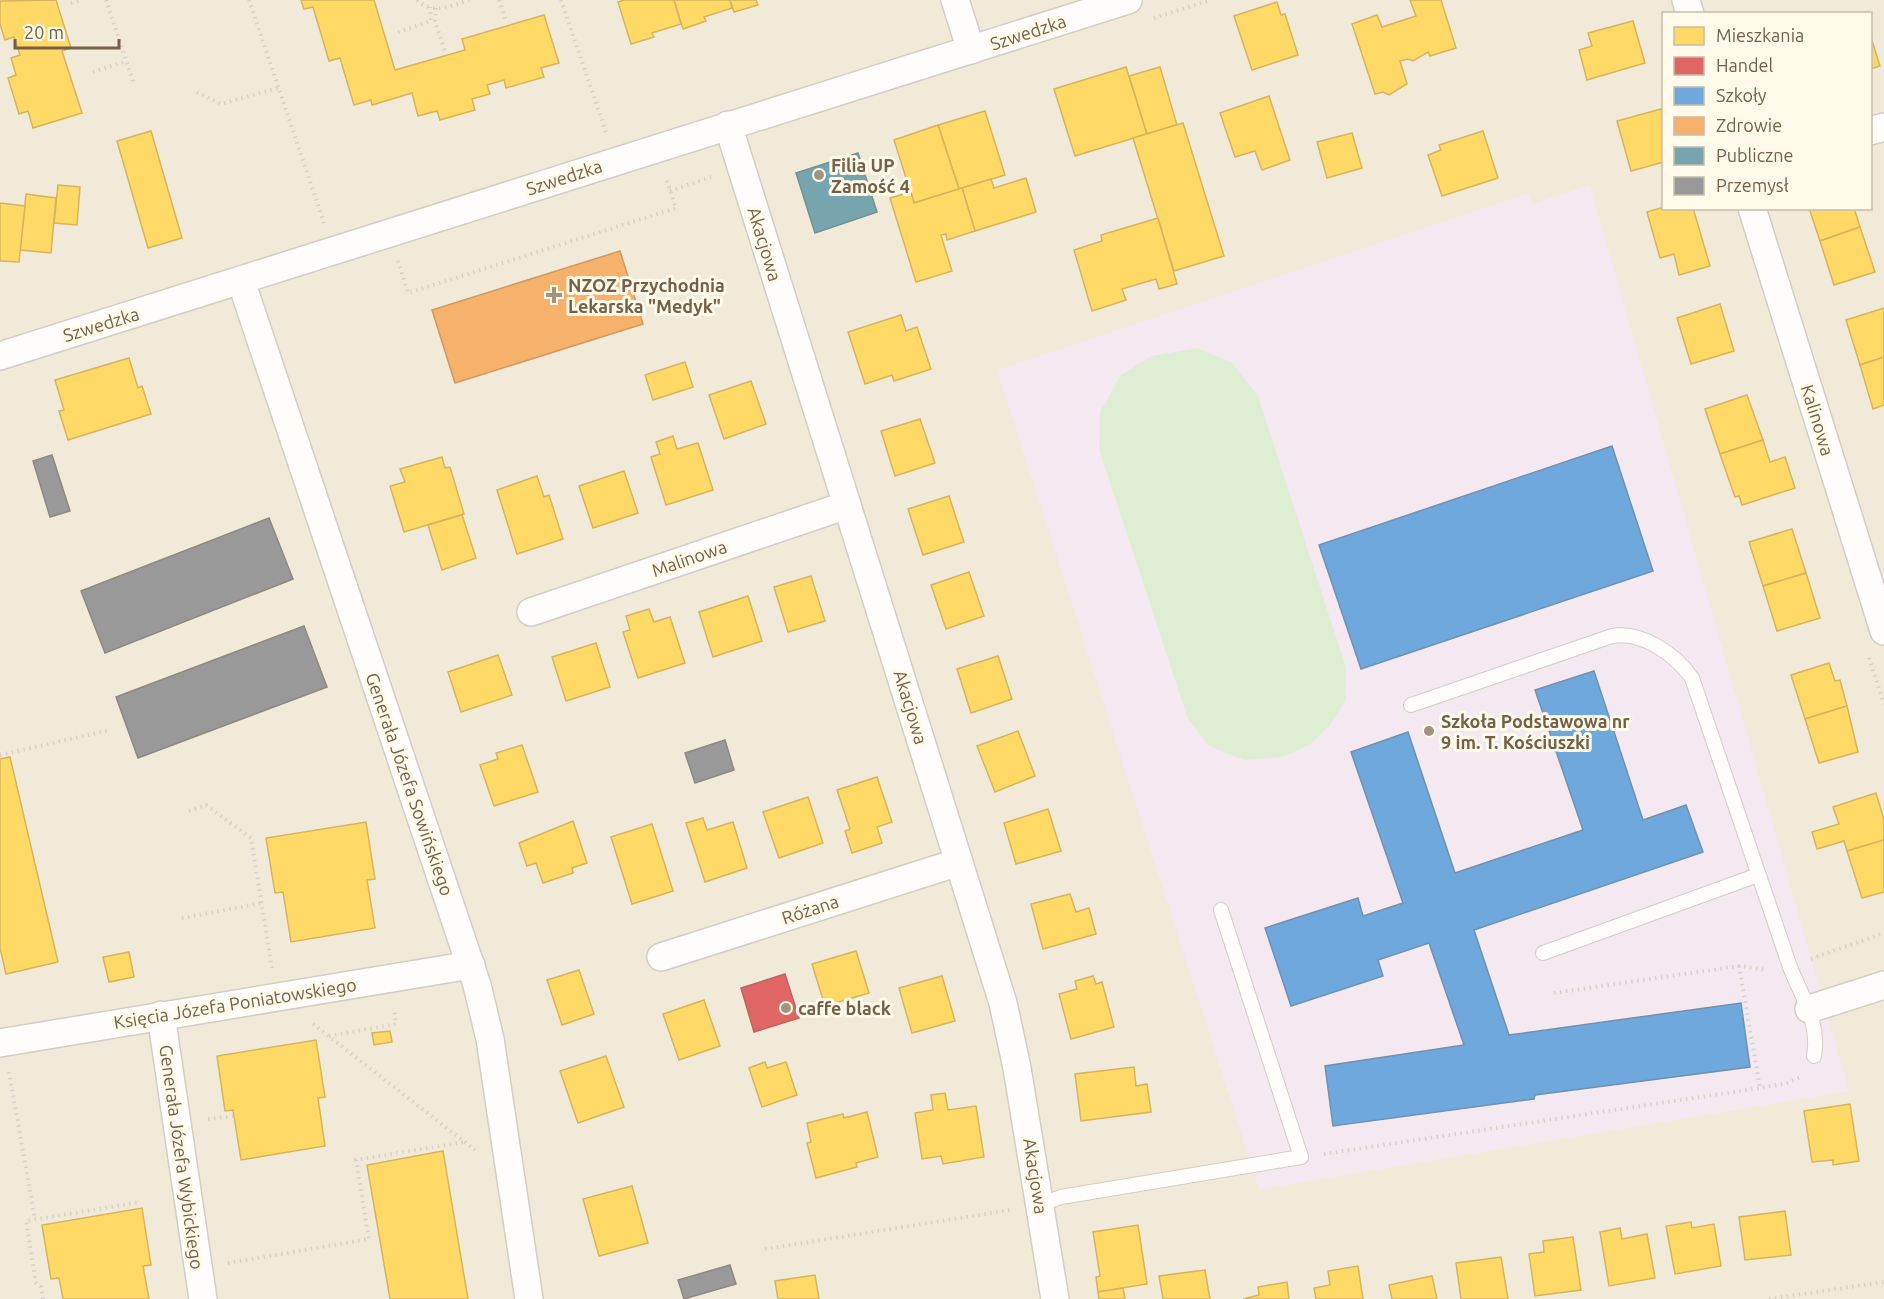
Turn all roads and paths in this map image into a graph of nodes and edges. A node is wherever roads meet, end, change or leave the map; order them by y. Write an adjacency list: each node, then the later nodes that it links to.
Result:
1 (81, 0): 11 (path)
2 (106, 0): 19 (path)
3 (249, 0): 22 (path)
4 (417, 0): 12 (path)
5 (469, 0): 13 (path)
6 (499, 0): 14 (path)
7 (561, 0): 25 (path)
8 (955, 0): 17 (street)
9 (1128, 0): 17 (street, Szwedzka)
10 (1210, 0): 15 (path)
11 (71, 3)
12 (430, 7): 13 (path); 16 (path)
13 (436, 8): 18 (path)
14 (506, 21)
15 (1145, 21)
16 (398, 32)
17 (971, 51): 24 (street, Szwedzka)
18 (445, 52)
19 (126, 61): 20 (path); 21 (path)
20 (93, 72)
21 (134, 84)
22 (278, 88): 23 (path); 30 (path)
23 (197, 92)
24 (728, 125): 32 (street, Szwedzka); 34 (street, Akacjowa)
25 (610, 140)
26 (664, 174): 28 (path)
27 (720, 174): 28 (path)
28 (670, 191): 31 (path)
29 (1753, 210): 36 (street, Kalinowa)
30 (326, 230)
31 (396, 258)
32 (241, 281): 33 (street, Szwedzka); 49 (street, Generała Józefa Sowińskiego)
33 (0, 356)
34 (847, 505): 35 (street, Malinowa); 41 (street, Akacjowa)
35 (531, 612)
36 (1884, 631)
37 (1411, 705): 42 (lane)
38 (110, 730): 39 (path)
39 (0, 755)
40 (189, 812): 43 (path)
41 (959, 862): 48 (street, Różana); 69 (street, Akacjowa)
42 (1758, 875): 47 (lane); 51 (lane)
43 (261, 903): 45 (path); 54 (path)
44 (1221, 910): 67 (lane)
45 (182, 918)
46 (1884, 933): 51 (path)
47 (1543, 953)
48 (661, 957)
49 (471, 965): 54 (street, Księcia Józefa Poniatowskiego); 76 (street, Generała Józefa Sowińskiego)
50 (1739, 966): 51 (path); 53 (path); 62 (path)
51 (1790, 967): 55 (lane)
52 (1884, 985): 55 (street)
53 (1554, 993)
54 (276, 996): 56 (street, Księcia Józefa Poniatowskiego)
55 (1809, 1009): 61 (lane)
56 (161, 1015): 60 (street, Księcia Józefa Poniatowskiego); 75 (street, Generała Józefa Wybickiego)
57 (308, 1021): 59 (path)
58 (396, 1024): 59 (path)
59 (328, 1036): 65 (path)
60 (2, 1043): 70 (path)
61 (1814, 1056): 62 (path)
62 (1760, 1088): 67 (path)
63 (234, 1116): 64 (path)
64 (200, 1120)
65 (464, 1142): 66 (path); 72 (path)
66 (480, 1154)
67 (1301, 1157): 69 (lane)
68 (140, 1202): 70 (path)
69 (1041, 1204): 71 (path); 77 (street, Akacjowa)
70 (34, 1220): 74 (path)
71 (765, 1249)
72 (222, 1264)
73 (1884, 1282): 78 (path)
74 (43, 1299)
75 (203, 1299)
76 (529, 1299)
77 (1055, 1299)
78 (1769, 1299)

